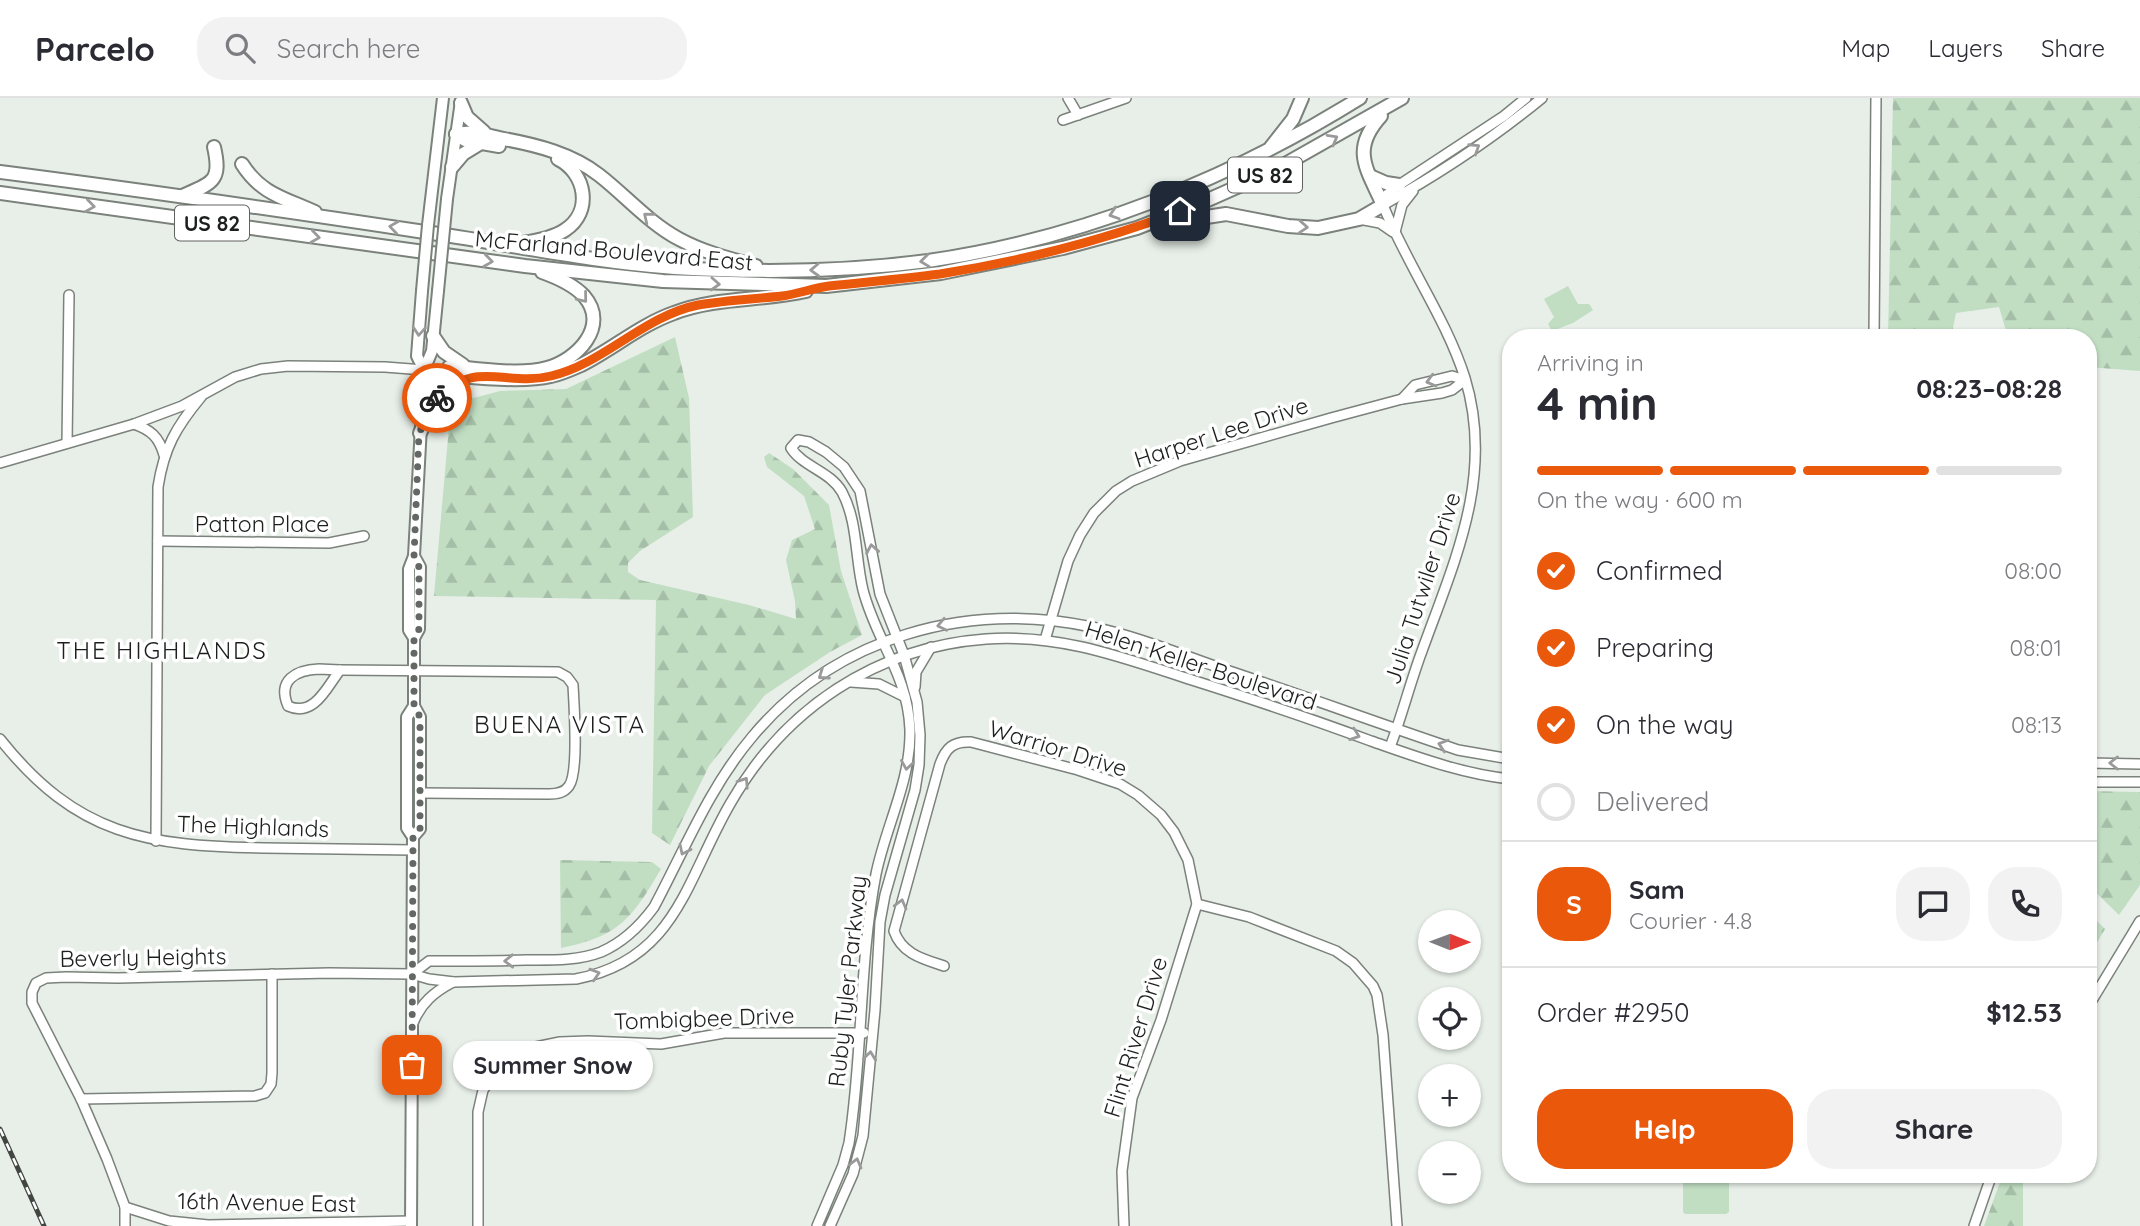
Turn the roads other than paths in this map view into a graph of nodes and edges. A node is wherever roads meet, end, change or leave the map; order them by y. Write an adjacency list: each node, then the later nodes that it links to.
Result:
1 (443, 98): 38 (main road, one-way to 38, bridge)
2 (1068, 98): 12 (street)
3 (1126, 98): 12 (street)
4 (1302, 98): 17 (highway)
5 (1360, 98): 17 (highway, McFarland Boulevard East / US 82)
6 (1402, 98): 11 (highway, McFarland Boulevard East / US 82)
7 (1526, 98): 22 (street)
8 (1542, 98): 23 (street, one-way to 8)
9 (1876, 98): 36 (street)
10 (461, 101): 14 (main road); 15 (highway)
11 (1387, 108): 21 (highway); 29 (highway, McFarland Boulevard East / US 82, one-way to 11)
12 (1077, 115): 13 (street)
13 (1063, 120)
14 (456, 134): 15 (highway); 19 (main road)
15 (486, 140): 19 (highway); 31 (highway); 33 (highway, one-way to 15)
16 (214, 147): 25 (highway)
17 (1268, 151): 33 (highway, McFarland Boulevard East / US 82, one-way to 33)
18 (242, 164): 27 (highway)
19 (452, 167): 37 (main road, bridge)
20 (0, 172): 25 (highway, McFarland Boulevard East / US 82)
21 (1370, 176): 22 (highway); 26 (highway)
22 (1399, 185): 26 (street)
23 (1418, 186): 26 (street); 30 (street)
24 (0, 193): 32 (highway, McFarland Boulevard East / US 82, one-way to 32)
25 (182, 196): 27 (highway, McFarland Boulevard East / US 82)
26 (1383, 205): 28 (highway); 30 (street, Julia Tutwiler Drive)
27 (328, 218): 31 (highway, McFarland Boulevard East / US 82, one-way to 27)
28 (1359, 219): 29 (highway, one-way to 28); 30 (street)
29 (1137, 228): 34 (highway, McFarland Boulevard East / US 82)
30 (1394, 233): 40 (street, Julia Tutwiler Drive)
31 (510, 244): 33 (highway, McFarland Boulevard East / US 82)
32 (525, 266): 34 (highway, McFarland Boulevard East / US 82, one-way to 34); 39 (highway, one-way to 39)
33 (777, 271)
34 (827, 286): 39 (highway)
35 (69, 295): 45 (street)
36 (1874, 329)
37 (433, 336): 38 (main road); 39 (highway)
38 (424, 370): 39 (highway); 41 (street); 44 (main road)
39 (468, 372): 44 (highway)
40 (1465, 380): 42 (street, Harper Lee Drive); 42 (street, Harper Lee Drive, one-way to 42); 67 (street, Julia Tutwiler Drive)
41 (201, 397): 43 (street); 46 (street)
42 (1402, 399): 54 (street, Harper Lee Drive)
43 (134, 424): 45 (street); 46 (street)
44 (419, 433): 62 (main road)
45 (67, 443): 47 (street)
46 (164, 455): 51 (street)
47 (0, 463)
48 (865, 512): 49 (street); 49 (street, Ruby Tyler Parkway); 52 (street, Ruby Tyler Parkway, one-way to 48)
49 (851, 514): 53 (street, Ruby Tyler Parkway)
50 (364, 536): 51 (street, Patton Place)
51 (158, 541): 78 (street)
52 (878, 585): 53 (street); 55 (street, Ruby Tyler Parkway)
53 (863, 590): 57 (street, Ruby Tyler Parkway)
54 (1050, 620): 55 (street, Helen Keller Boulevard, one-way to 55); 56 (street, Harper Lee Drive); 67 (street, Helen Keller Boulevard)
55 (899, 637): 57 (street, Helen Keller Boulevard); 59 (street, Ruby Tyler Parkway)
56 (1045, 640): 58 (street, Helen Keller Boulevard); 69 (street, Helen Keller Boulevard, one-way to 69)
57 (883, 643): 60 (street, Ruby Tyler Parkway); 84 (street, Helen Keller Boulevard, one-way to 84)
58 (931, 647): 59 (street, Helen Keller Boulevard); 64 (street)
59 (904, 655): 60 (street, Helen Keller Boulevard); 64 (street, Ruby Tyler Parkway)
60 (892, 659): 63 (street, Helen Keller Boulevard); 65 (street, Ruby Tyler Parkway)
61 (340, 670): 61 (street); 62 (street)
62 (414, 670): 66 (main road); 76 (street)
63 (848, 682): 65 (street); 85 (street, Helen Keller Boulevard, one-way to 63)
64 (914, 690): 89 (street, Ruby Tyler Parkway)
65 (905, 697): 88 (street, Ruby Tyler Parkway, one-way to 88)
66 (414, 706): 76 (main road); 77 (main road)
67 (1396, 730): 69 (street, Julia Tutwiler Drive); 70 (street, Helen Keller Boulevard, one-way to 67)
68 (0, 739): 78 (street, The Highlands)
69 (1390, 747): 73 (street, Helen Keller Boulevard)
70 (1502, 758)
71 (2097, 763): 72 (street, one-way to 71)
72 (2140, 764)
73 (1502, 778)
74 (2097, 782): 75 (street)
75 (2140, 782)
76 (420, 793): 77 (main road)
77 (413, 837): 79 (main road)
78 (156, 841): 79 (street, The Highlands)
79 (413, 850): 84 (main road)
80 (1197, 904): 82 (street, Warrior Drive, one-way to 80); 98 (street, Flint River Drive); 99 (street)
81 (2140, 921): 86 (street)
82 (944, 966)
83 (272, 974): 84 (street, Beverly Heights); 90 (street); 90 (street, Beverly Heights)
84 (412, 974): 85 (street, Helen Keller Boulevard); 87 (main road)
85 (454, 982): 87 (street)
86 (2097, 992)
87 (412, 1025): 93 (main road)
88 (860, 1033): 89 (street, Tombigbee Drive); 95 (street, Tombigbee Drive); 96 (street, Ruby Tyler Parkway)
89 (872, 1033): 97 (street, Ruby Tyler Parkway, one-way to 89)
90 (81, 1099): 92 (street, Beverly Heights)
91 (1989, 1183): 100 (street)
92 (125, 1207): 93 (street, 16th Avenue East); 94 (street)
93 (411, 1224)
94 (125, 1226)
95 (478, 1226)
96 (817, 1226)
97 (831, 1226)
98 (1124, 1226)
99 (1397, 1226)
100 (1974, 1226)

